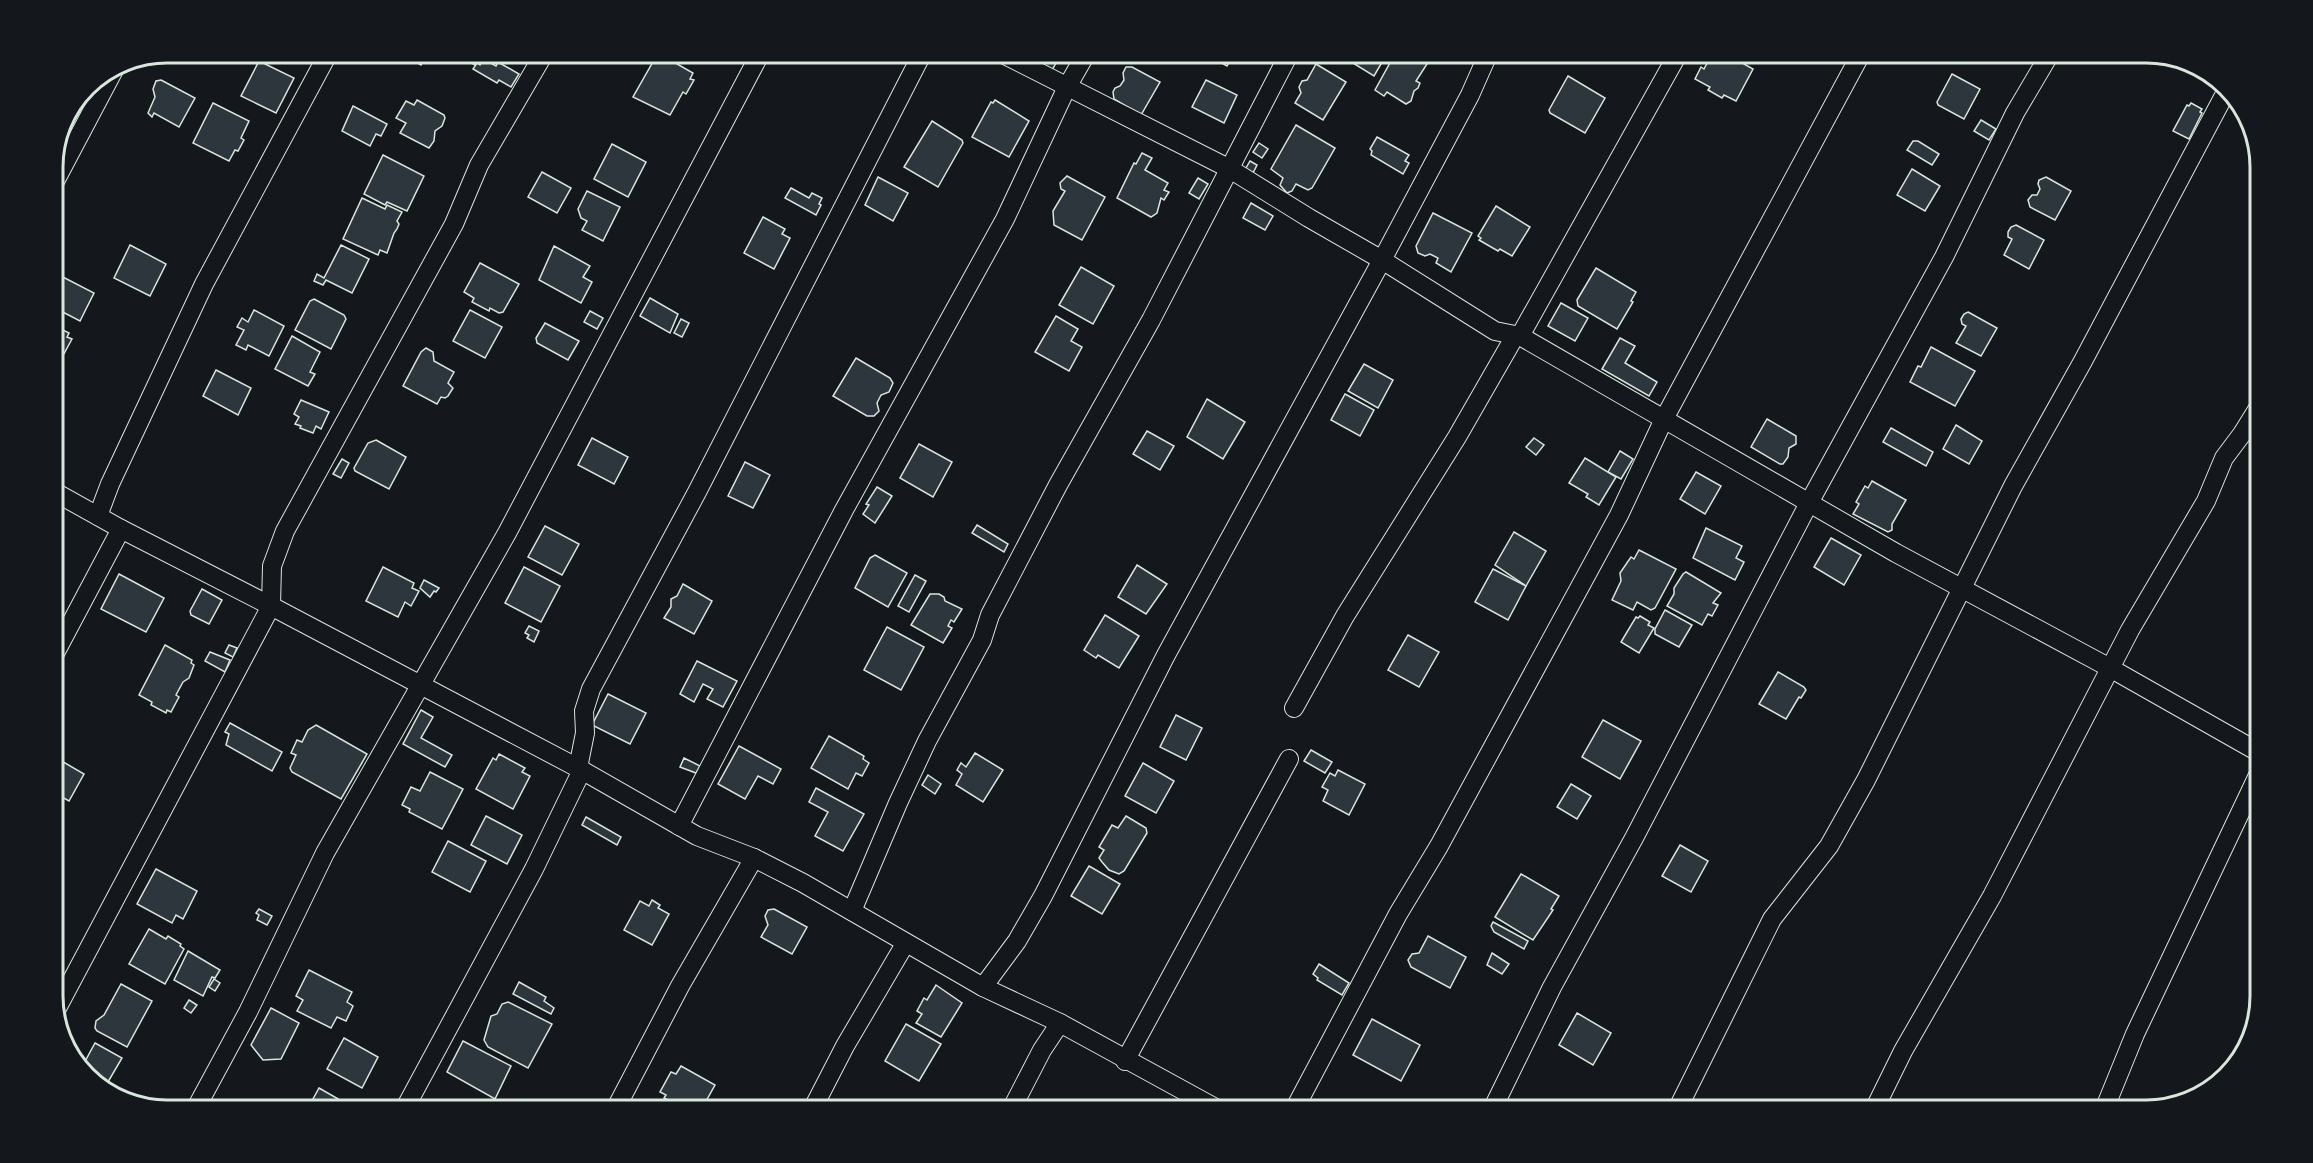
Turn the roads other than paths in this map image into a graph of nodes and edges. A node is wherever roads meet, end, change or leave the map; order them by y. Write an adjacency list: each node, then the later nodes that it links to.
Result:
1 (322, 63): 23 (street)
2 (539, 63): 26 (street)
3 (755, 63): 29 (street)
4 (917, 63): 33 (street)
5 (1020, 63): 13 (street)
6 (1081, 63): 13 (street)
7 (1284, 63): 16 (street)
8 (1484, 63): 17 (street)
9 (1673, 63): 18 (street)
10 (1856, 63): 19 (street)
11 (2045, 63): 22 (street)
12 (107, 83): 15 (street)
13 (1067, 87): 16 (street); 35 (street)
14 (2223, 97): 25 (street)
15 (63, 165)
16 (1230, 169): 17 (street); 37 (street)
17 (1382, 260): 18 (street); 39 (street)
18 (1518, 336): 19 (street); 30 (street)
19 (1664, 419): 22 (street); 49 (street)
20 (2250, 421): 28 (street)
21 (63, 497): 23 (street)
22 (1810, 501): 25 (street); 50 (street)
23 (98, 516): 24 (street)
24 (121, 529): 26 (street); 27 (street)
25 (1962, 587): 28 (street); 51 (street)
26 (271, 606): 29 (street); 40 (street)
27 (63, 638)
28 (2110, 668): 31 (street); 52 (street)
29 (420, 684): 33 (street); 43 (street)
30 (1294, 708)
31 (2250, 747)
32 (1289, 759): 42 (street)
33 (580, 769): 35 (street); 44 (street)
34 (2250, 792): 53 (street)
35 (679, 825): 36 (street)
36 (754, 858): 37 (street); 45 (street)
37 (852, 912): 38 (street)
38 (905, 944): 39 (street); 46 (street)
39 (982, 987): 41 (street)
40 (63, 999)
41 (1060, 1023): 42 (street); 47 (street)
42 (1125, 1061): 48 (street)
43 (200, 1100)
44 (410, 1100)
45 (620, 1100)
46 (817, 1100)
47 (1016, 1100)
48 (1188, 1100)
49 (1299, 1100)
50 (1497, 1100)
51 (1682, 1100)
52 (1879, 1100)
53 (2108, 1100)

